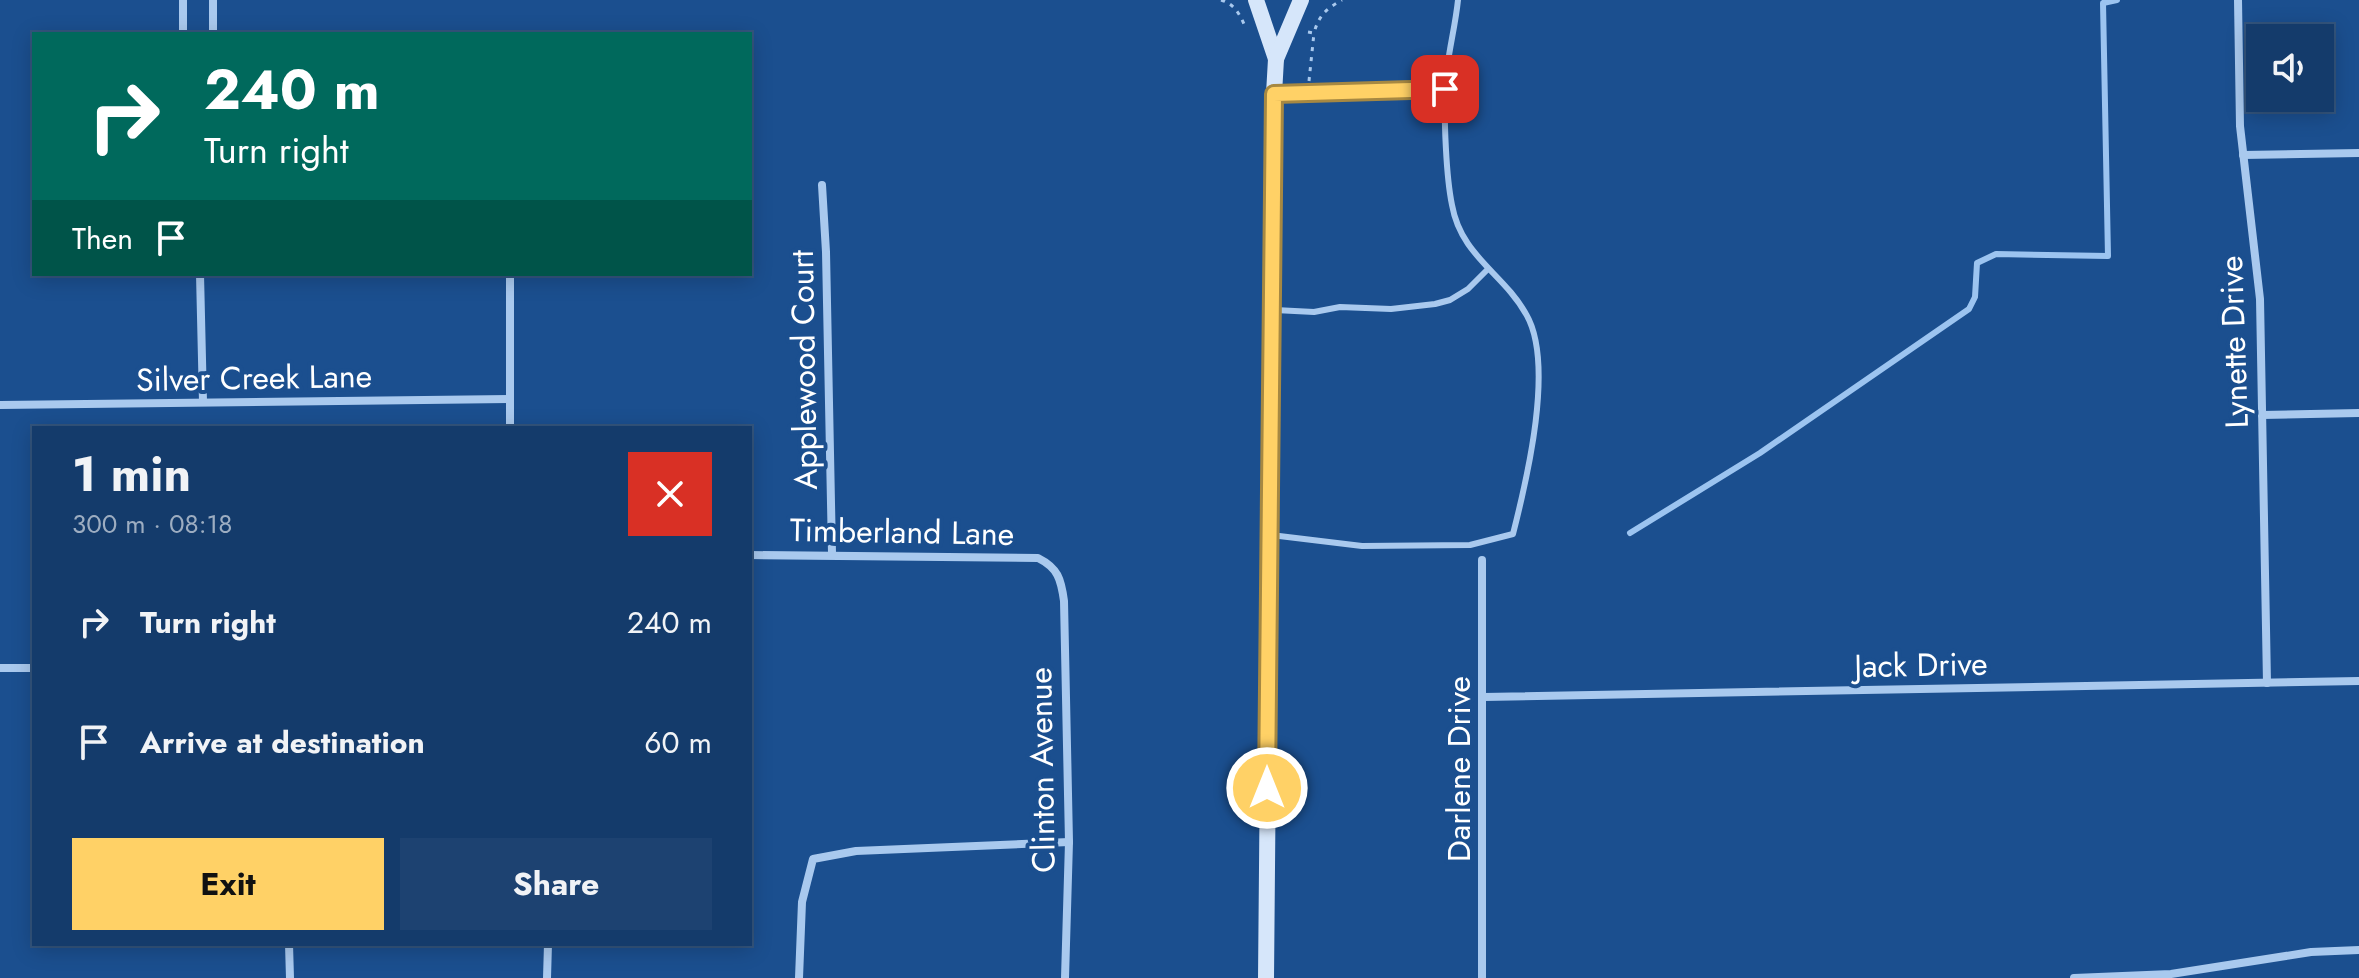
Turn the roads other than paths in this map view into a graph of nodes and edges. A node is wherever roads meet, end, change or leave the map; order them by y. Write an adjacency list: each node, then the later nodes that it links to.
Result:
1 (183, 0): 7 (street)
2 (213, 0): 8 (street)
3 (1256, 0): 9 (street)
4 (1301, 0): 9 (street)
5 (1458, 0): 10 (lane)
6 (2238, 0): 13 (street, Lynette Drive)
7 (183, 32)
8 (213, 32)
9 (1276, 59): 11 (street)
10 (1445, 89): 11 (lane); 15 (lane)
11 (1274, 94): 18 (street)
12 (2359, 153): 13 (street)
13 (2243, 155): 23 (street, Lynette Drive)
14 (822, 185): 26 (street, Applewood Court)
15 (1488, 269): 18 (lane); 25 (lane)
16 (200, 276): 20 (street)
17 (510, 276): 19 (street)
18 (1272, 309): 25 (street)
19 (509, 399): 20 (street, Silver Creek Lane); 24 (street)
20 (203, 402): 21 (street, Silver Creek Lane)
21 (0, 405)
22 (2359, 413): 23 (street)
23 (2262, 415): 33 (street, Lynette Drive)
24 (510, 426)
25 (1270, 535): 43 (street)
26 (832, 553): 27 (street, Timberland Lane); 29 (street, Timberland Lane)
27 (752, 555)
28 (1482, 560): 34 (street, Darlene Drive)
29 (1052, 565): 35 (street, Clinton Avenue)
30 (0, 668): 31 (street)
31 (32, 668)
32 (2359, 681): 33 (street, Jack Drive)
33 (2267, 683): 34 (street, Jack Drive)
34 (1484, 697): 44 (street, Darlene Drive)
35 (1069, 842): 41 (street); 42 (street, Clinton Avenue)
36 (289, 946): 39 (street)
37 (548, 946): 40 (street)
38 (2359, 950): 45 (street)
39 (290, 978)
40 (547, 978)
41 (799, 978)
42 (1065, 978)
43 (1266, 978)
44 (1482, 978)
45 (2074, 978)

